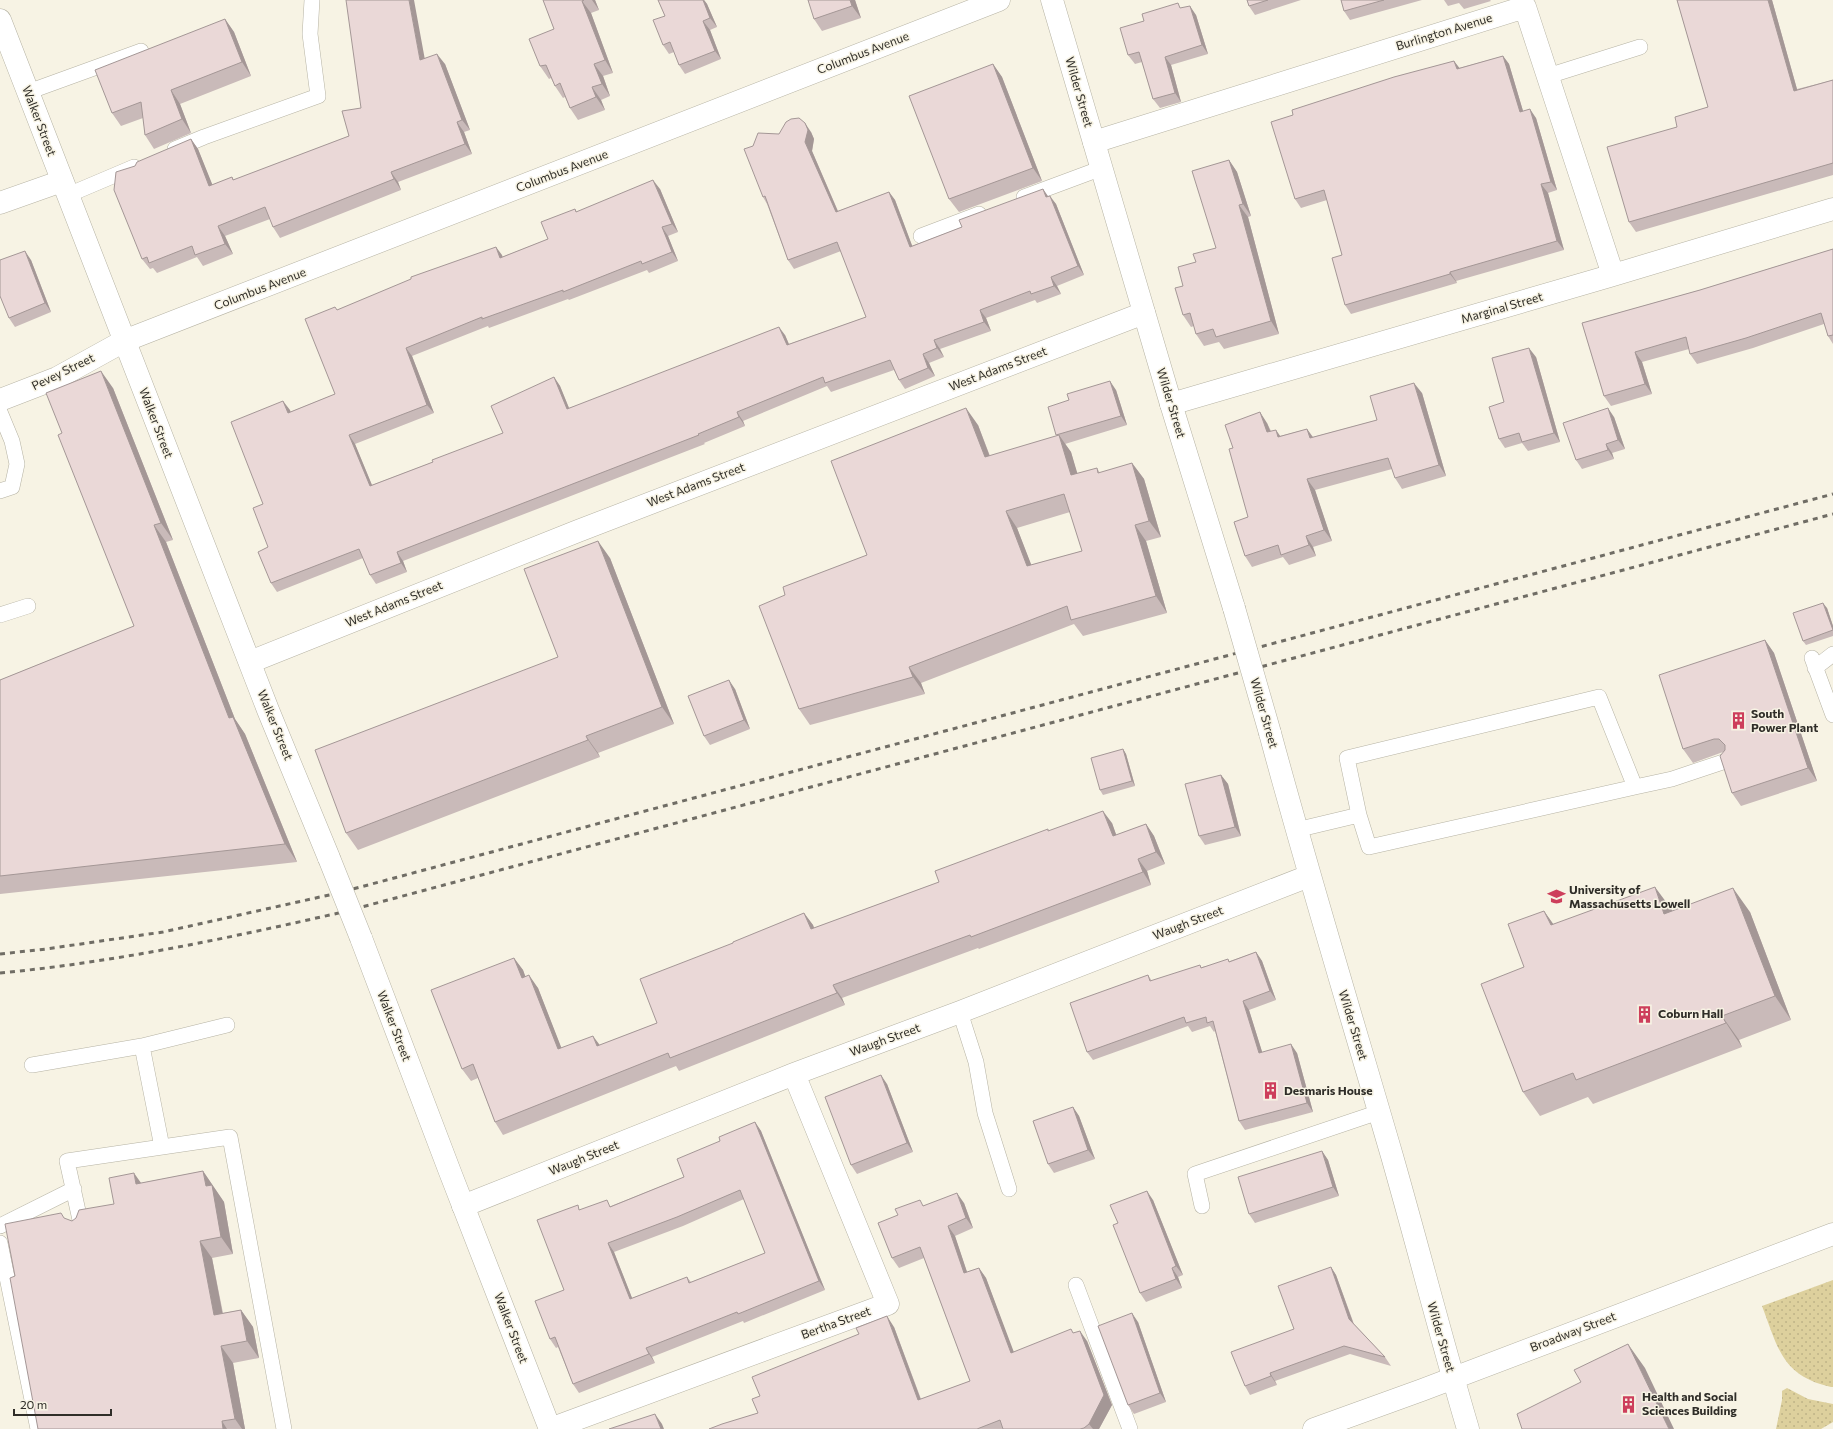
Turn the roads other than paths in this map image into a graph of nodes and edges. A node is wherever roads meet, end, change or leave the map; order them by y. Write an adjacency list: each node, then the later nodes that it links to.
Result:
1 (312, 0): 10 (lane)
2 (999, 0): 21 (street, Columbus Avenue)
3 (1052, 0): 9 (street, Wilder Street)
4 (0, 20): 8 (street, Walker Street)
5 (1640, 47): 7 (lane)
6 (141, 51): 8 (lane)
7 (1548, 76): 9 (street, Burlington Avenue); 19 (street, Burlington Avenue)
8 (28, 92): 13 (street, Walker Street)
9 (1094, 142): 12 (street, Wilder Street)
10 (160, 156)
11 (145, 162): 13 (lane)
12 (1102, 168): 15 (lane); 20 (street, Wilder Street)
13 (65, 188): 14 (street); 21 (street, Walker Street)
14 (0, 203)
15 (1008, 203)
16 (994, 208): 18 (lane)
17 (1833, 209): 19 (street, Marginal Street)
18 (921, 236)
19 (1613, 275): 23 (street, Marginal Street)
20 (1144, 313): 23 (street, Wilder Street); 29 (street, West Adams Street)
21 (124, 341): 22 (street, Pevey Street); 29 (street, Walker Street)
22 (0, 400)
23 (1171, 404): 34 (street, Wilder Street, bridge)
24 (0, 412): 25 (lane)
25 (0, 491)
26 (28, 606): 27 (lane)
27 (0, 615)
28 (1833, 654): 30 (lane)
29 (250, 662): 45 (street, Walker Street, bridge)
30 (1833, 715)
31 (1726, 761): 32 (lane)
32 (1635, 787): 33 (lane); 33 (lane)
33 (1359, 815): 34 (lane)
34 (1296, 830): 35 (street, Wilder Street)
35 (1309, 876): 36 (street, Waugh Street); 41 (street, Wilder Street)
36 (960, 1012): 40 (street, Waugh Street); 43 (lane)
37 (227, 1026): 38 (lane)
38 (142, 1046): 39 (lane); 42 (lane)
39 (32, 1065)
40 (794, 1074): 45 (street, Waugh Street); 55 (street, Bertha Street)
41 (1379, 1112): 46 (lane); 52 (street, Wilder Street)
42 (162, 1147): 44 (lane); 54 (lane)
43 (1009, 1189)
44 (74, 1190): 47 (lane); 48 (lane)
45 (463, 1206): 55 (street, Walker Street)
46 (1202, 1206)
47 (0, 1226)
48 (82, 1229)
49 (1833, 1234): 52 (street, Broadway Street)
50 (0, 1243): 53 (lane)
51 (1076, 1285): 56 (lane)
52 (1453, 1378): 57 (street, Broadway Street); 58 (street, Wilder Street)
53 (38, 1429)
54 (284, 1429)
55 (550, 1429)
56 (1130, 1429)
57 (1314, 1429)
58 (1468, 1429)

